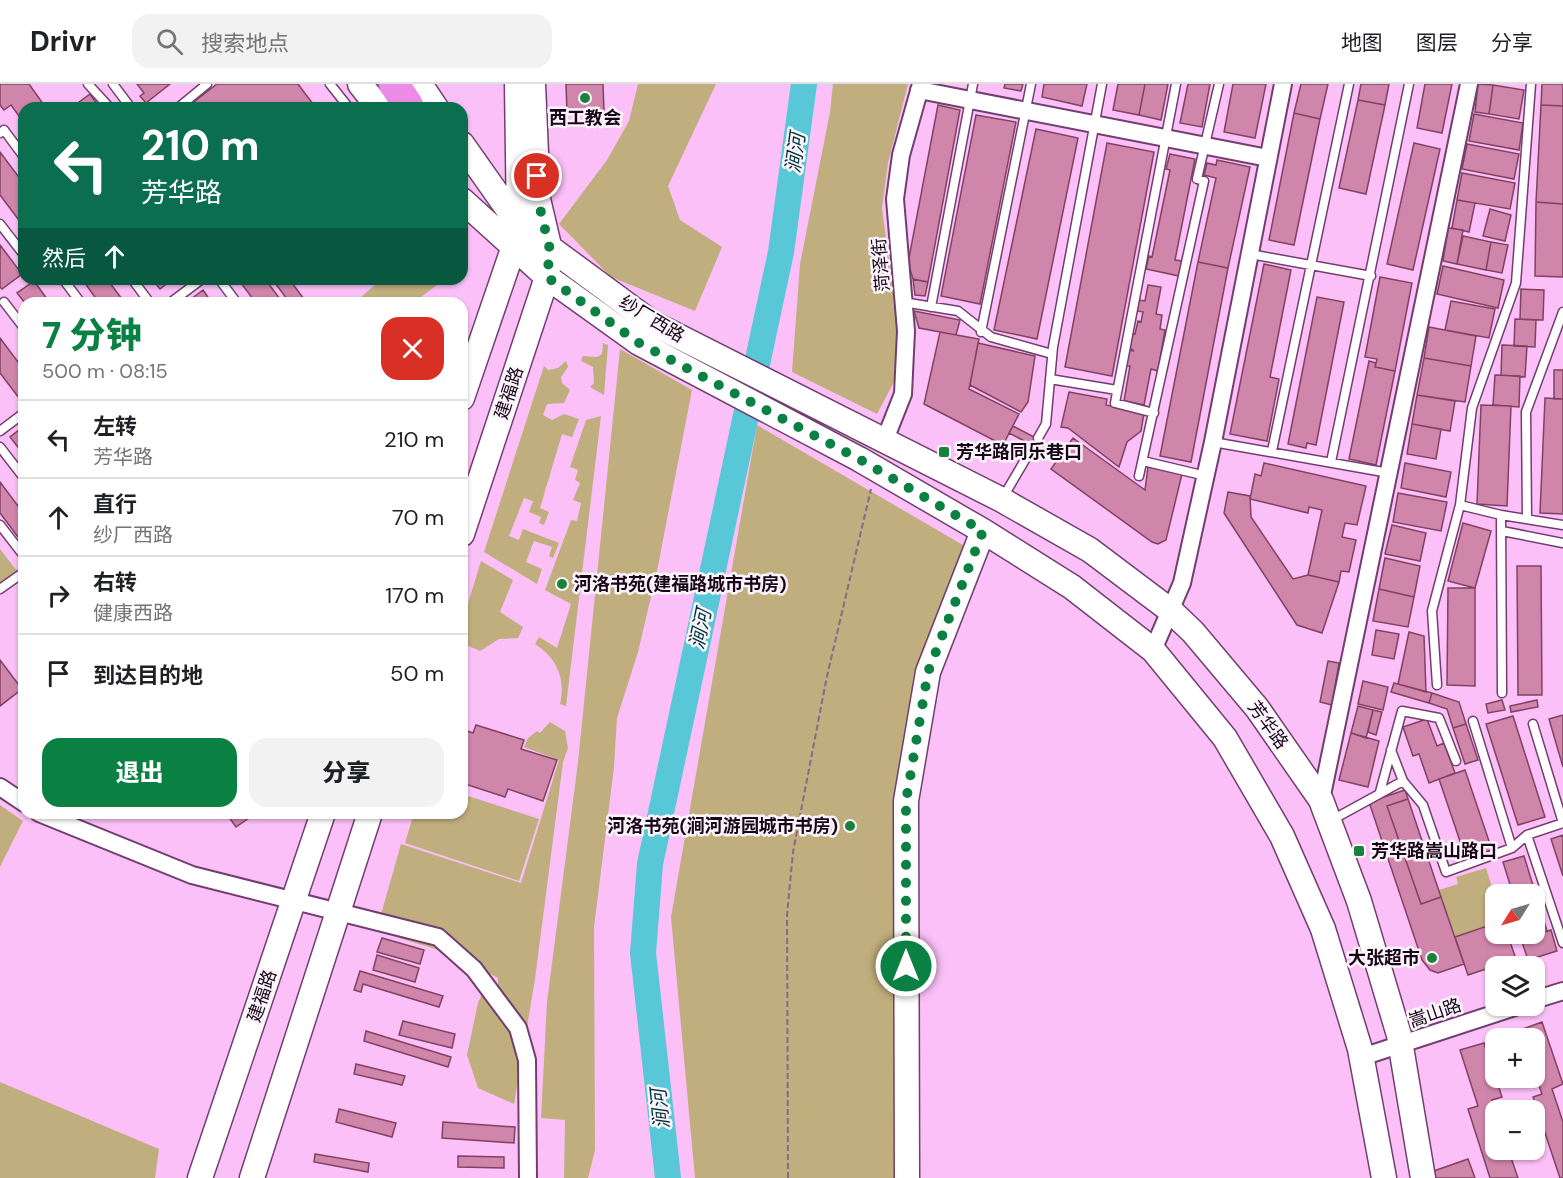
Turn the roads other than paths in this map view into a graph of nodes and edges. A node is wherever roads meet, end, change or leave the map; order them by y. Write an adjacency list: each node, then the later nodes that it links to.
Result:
1 (88, 84): 19 (lane)
2 (113, 84): 20 (lane)
3 (207, 84): 21 (lane)
4 (330, 84): 22 (lane)
5 (360, 84): 23 (main road)
6 (517, 84): 35 (main road)
7 (533, 84): 38 (main road, 建福路)
8 (1031, 84): 24 (lane)
9 (1102, 84): 25 (lane)
10 (1176, 84): 27 (lane)
11 (1219, 84): 28 (lane)
12 (1283, 84): 31 (street)
13 (1349, 84): 40 (lane)
14 (1409, 84): 41 (lane)
15 (1469, 84): 67 (street)
16 (1532, 84): 71 (lane)
17 (920, 87): 18 (street); 46 (street, 菏泽街)
18 (971, 92): 24 (street); 47 (lane)
19 (104, 102)
20 (126, 102)
21 (184, 102)
22 (344, 102)
23 (374, 102)
24 (1025, 110): 25 (street); 50 (lane)
25 (1094, 125): 27 (street); 51 (lane)
26 (1, 130): 29 (lane)
27 (1164, 137): 28 (street); 54 (lane)
28 (1205, 145): 31 (street); 55 (lane)
29 (18, 150)
30 (468, 153): 35 (main road, 纱厂西路)
31 (1268, 158): 39 (street)
32 (468, 170): 35 (main road)
33 (468, 206): 37 (main road, 纱厂西路)
34 (0, 224): 36 (lane)
35 (519, 225): 37 (main road); 38 (main road, 纱厂西路)
36 (18, 247)
37 (513, 249): 42 (main road, 纱厂西路); 53 (main road)
38 (550, 250): 42 (main road, 建福路); 59 (main road, 纱厂西路)
39 (1250, 254): 40 (lane); 60 (street)
40 (1311, 264): 41 (lane); 63 (lane)
41 (1371, 276): 65 (lane)
42 (547, 277): 73 (main road, 建福路); 77 (main road, 纱厂西路)
43 (194, 285): 44 (lane)
44 (178, 297)
45 (4, 302): 49 (lane)
46 (903, 302): 47 (lane); 59 (street, 菏泽街)
47 (931, 307): 50 (lane)
48 (1563, 312): 74 (lane)
49 (18, 320)
50 (981, 332): 51 (lane)
51 (1052, 354): 52 (lane)
52 (1050, 379): 54 (lane); 58 (lane)
53 (468, 380)
54 (1117, 390): 55 (lane)
55 (1154, 412): 64 (lane)
56 (18, 418): 57 (lane)
57 (0, 431)
58 (1038, 438)
59 (878, 439): 70 (main road, 芳华路)
60 (1213, 442): 63 (lane); 69 (street)
61 (0, 447): 66 (lane)
62 (1032, 448): 70 (lane)
63 (1272, 451): 65 (lane)
64 (1143, 461): 68 (lane); 69 (lane)
65 (1331, 462): 67 (lane)
66 (18, 470)
67 (1389, 473): 95 (street)
68 (1139, 476)
69 (1206, 476): 83 (street)
70 (1002, 500): 83 (main road, 芳华路)
71 (1460, 505): 72 (lane); 85 (lane)
72 (1501, 514): 74 (lane); 78 (lane)
73 (468, 516)
74 (1527, 519): 76 (lane)
75 (0, 525): 80 (lane)
76 (1563, 525)
77 (983, 531): 84 (main road); 116 (main road)
78 (1502, 531): 79 (lane); 86 (lane)
79 (1563, 543)
80 (18, 548)
81 (18, 576): 82 (lane)
82 (0, 589)
83 (1171, 611): 84 (street); 95 (main road, 芳华路)
84 (1153, 650): 112 (main road)
85 (1437, 685)
86 (1502, 693)
87 (1473, 721): 101 (lane)
88 (1533, 724): 99 (lane)
89 (1391, 750): 90 (lane); 91 (lane); 93 (lane)
90 (1456, 761)
91 (1403, 781): 93 (lane); 101 (lane)
92 (0, 787): 94 (street)
93 (1380, 792): 95 (lane)
94 (18, 799)
95 (1325, 811): 111 (main road, 芳华路)
96 (54, 819): 102 (street)
97 (321, 819): 102 (main road, 建福路)
98 (368, 819): 103 (main road)
99 (1563, 823): 100 (lane)
100 (1527, 835): 101 (lane); 104 (lane)
101 (1512, 848)
102 (295, 899): 103 (street); 113 (main road, 建福路)
103 (338, 911): 114 (main road); 115 (street)
104 (1563, 943)
105 (1563, 981): 106 (street)
106 (1545, 987)
107 (1563, 991): 108 (street)
108 (1545, 997)
109 (1485, 1007): 111 (street, 嵩山路)
110 (1485, 1016): 111 (street, 嵩山路)
111 (1401, 1040): 112 (street, 嵩山路); 118 (main road, 芳华路)
112 (1361, 1053): 117 (main road)
113 (200, 1178)
114 (252, 1178)
115 (528, 1178)
116 (907, 1178)
117 (1384, 1178)
118 (1423, 1178)

